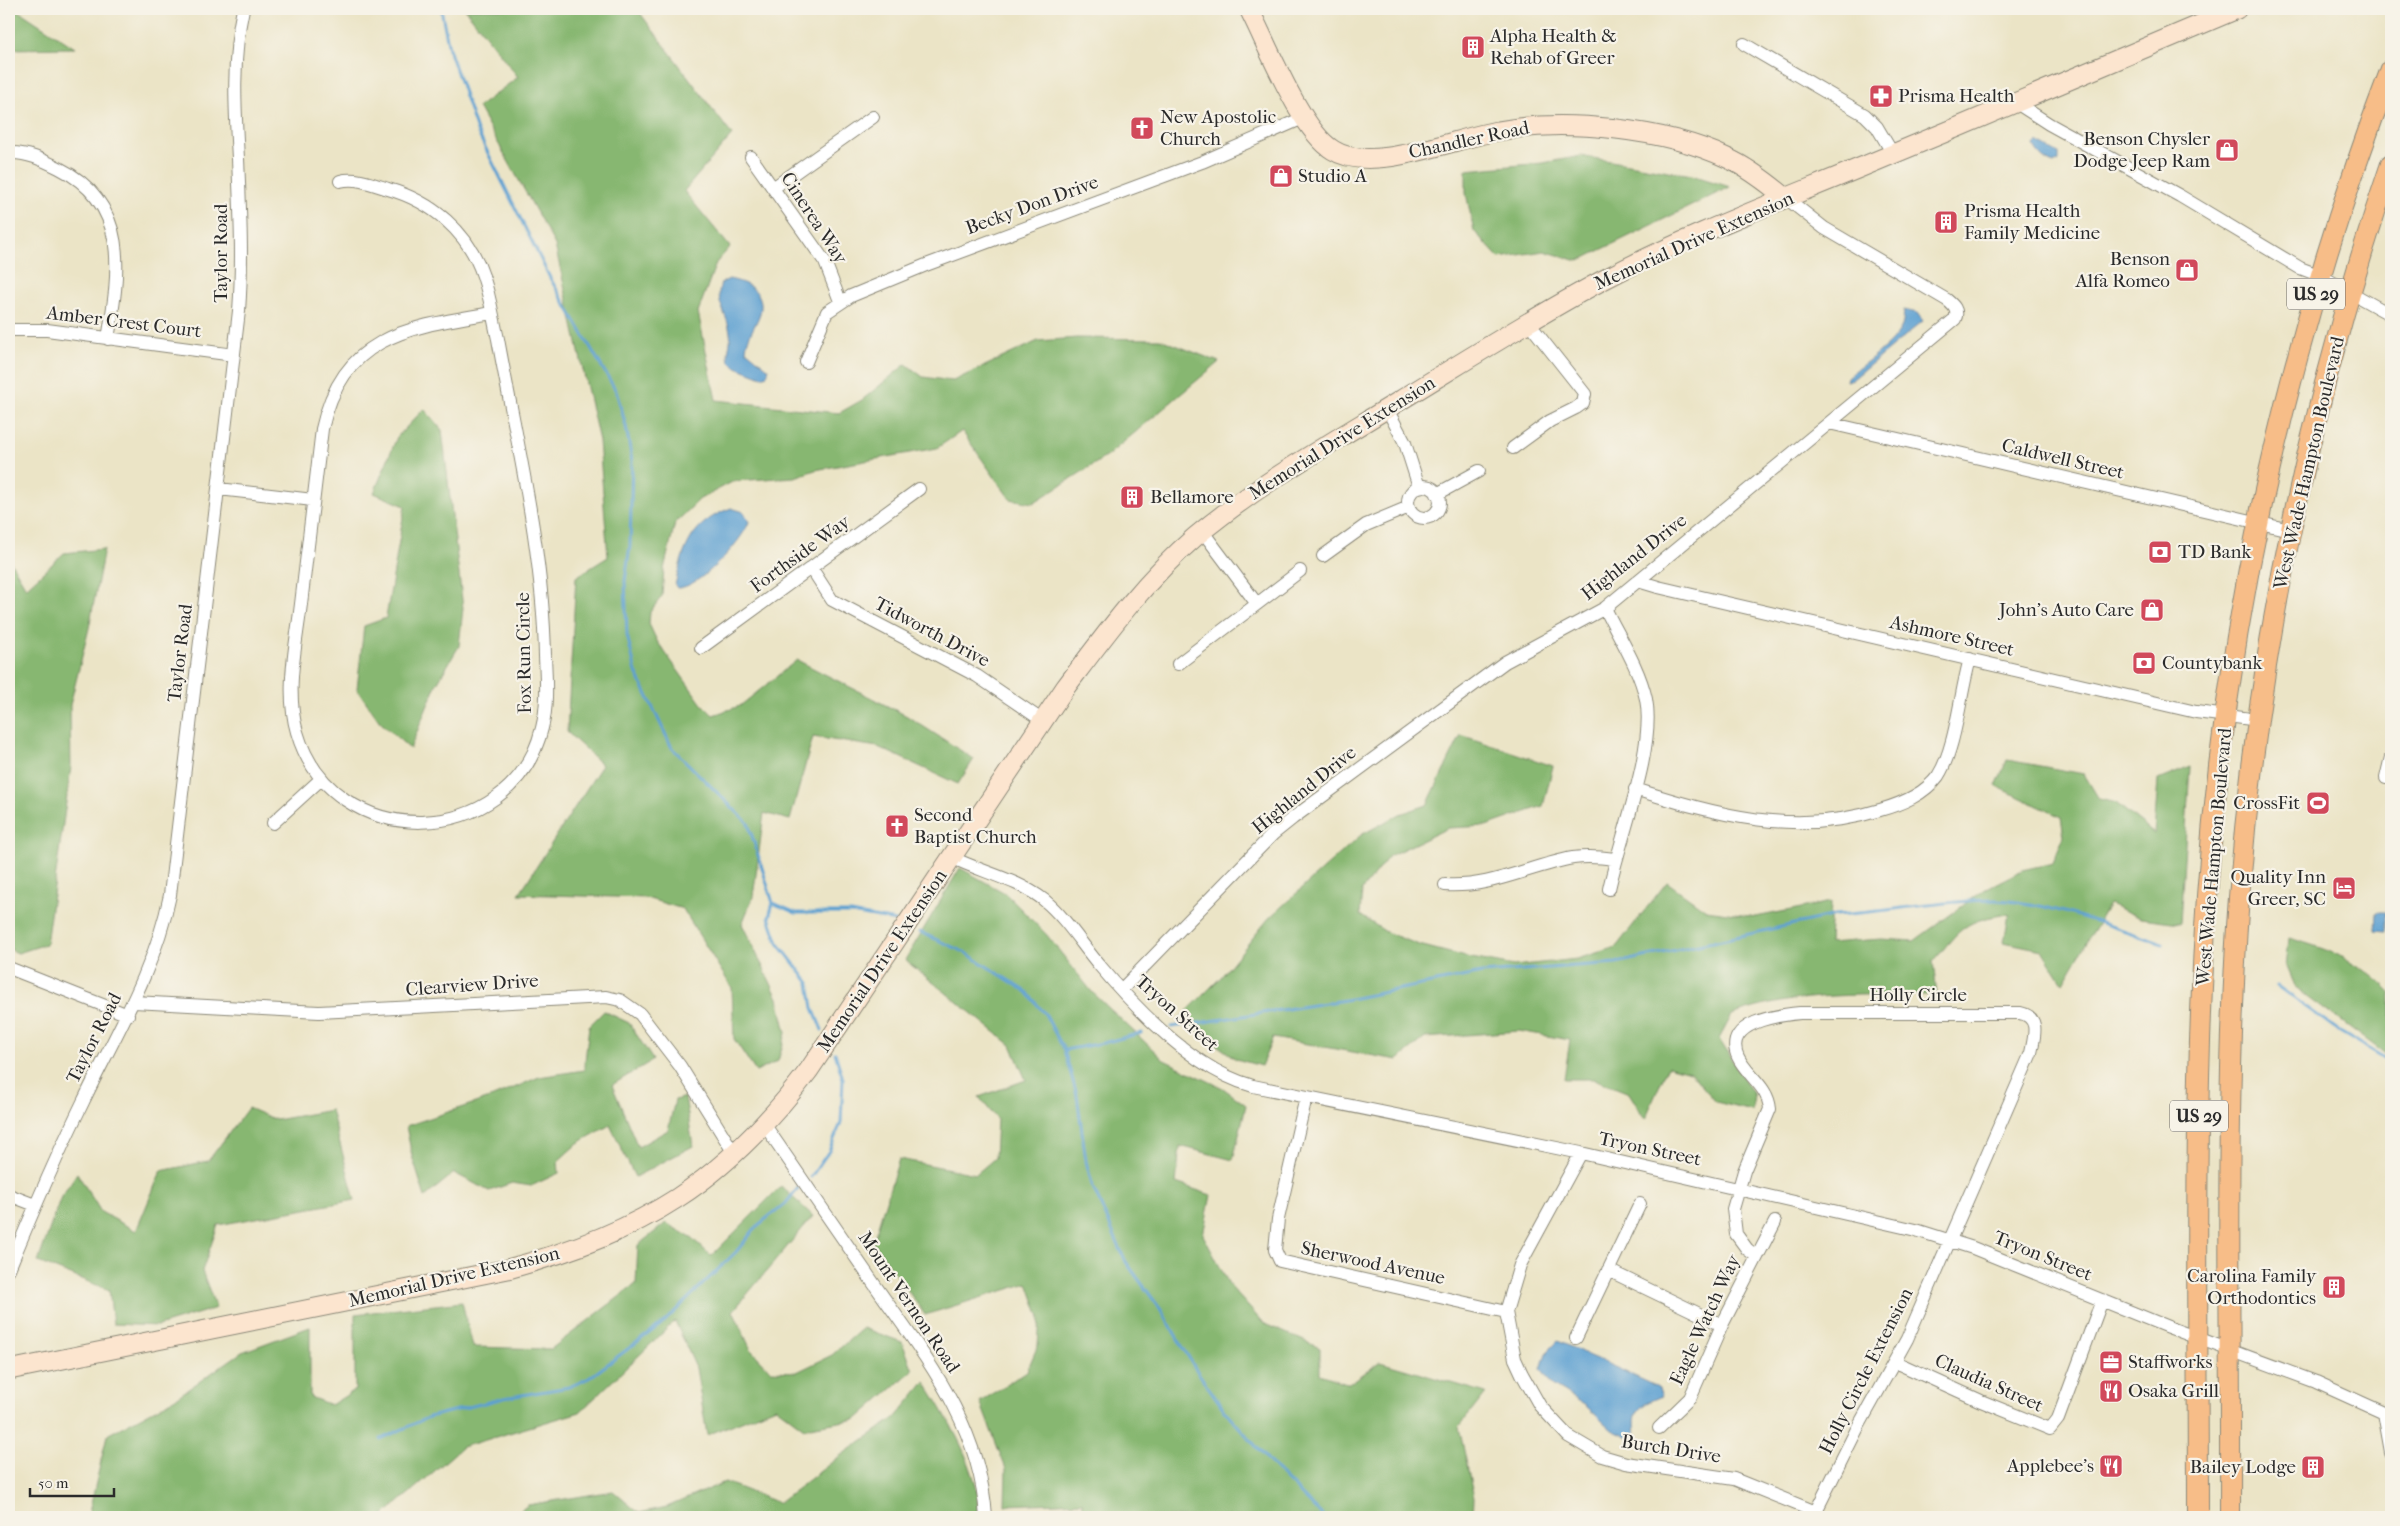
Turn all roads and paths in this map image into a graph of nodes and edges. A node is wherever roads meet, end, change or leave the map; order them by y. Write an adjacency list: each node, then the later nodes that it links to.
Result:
1 (242, 9): 23 (street, Taylor Road)
2 (1249, 9): 8 (street, Chandler Road)
3 (2225, 11): 6 (street, Memorial Drive Extension)
4 (1744, 44): 10 (street)
5 (2391, 69): 16 (main road, West Wade Hampton Boulevard / US 29)
6 (2014, 102): 10 (street, Memorial Drive Extension); 16 (street)
7 (873, 117): 14 (street)
8 (1303, 118): 15 (street, Chandler Road); 17 (street, Becky Don Drive)
9 (9, 153): 22 (street)
10 (1893, 154): 15 (street, Memorial Drive Extension)
11 (751, 157): 14 (street, Cinerea Way)
12 (2391, 164): 16 (main road, West Wade Hampton Boulevard / US 29)
13 (340, 181): 18 (street)
14 (773, 188): 17 (street, Cinerea Way)
15 (1786, 198): 20 (street, Memorial Drive Extension); 26 (street, Highland Drive)
16 (2336, 284): 19 (street); 35 (main road, West Wade Hampton Boulevard / US 29); 36 (main road, West Wade Hampton Boulevard / US 29)
17 (840, 301): 24 (street, Becky Don Drive)
18 (492, 312): 33 (street, Fox Run Circle); 52 (street, Fox Run Circle)
19 (2391, 315)
20 (1528, 322): 25 (street, Memorial Drive Extension); 27 (street)
21 (9, 330): 22 (street, Amber Crest Court)
22 (108, 338): 23 (street, Amber Crest Court)
23 (234, 355): 30 (street, Taylor Road)
24 (806, 362)
25 (1387, 409): 29 (street); 37 (street, Memorial Drive Extension)
26 (1829, 423): 35 (street, Caldwell Street); 41 (street, Highland Drive)
27 (1513, 448)
28 (1479, 471): 32 (street)
29 (1419, 487): 32 (street); 34 (street)
30 (219, 489): 33 (street); 63 (street, Taylor Road)
31 (919, 489): 39 (street, Forthside Way)
32 (1437, 494): 34 (street)
33 (313, 500): 52 (street, Fox Run Circle)
34 (1409, 507): 38 (street)
35 (2258, 523): 36 (street, Caldwell Street); 47 (main road, West Wade Hampton Boulevard / US 29)
36 (2290, 530): 48 (main road, West Wade Hampton Boulevard / US 29)
37 (1202, 532): 42 (street); 49 (street, Memorial Drive Extension)
38 (1323, 556)
39 (812, 569): 44 (street, Forthside Way); 49 (street, Tidworth Drive)
40 (1300, 571): 42 (street)
41 (1638, 581): 43 (street, Highland Drive); 45 (street, Ashmore Street)
42 (1257, 604): 46 (street)
43 (1605, 608): 53 (street); 62 (street, Highland Drive)
44 (702, 648)
45 (1970, 659): 47 (street, Ashmore Street); 53 (street)
46 (1178, 664)
47 (2226, 716): 48 (street, Ashmore Street); 54 (main road, West Wade Hampton Boulevard / US 29)
48 (2259, 720): 55 (main road, West Wade Hampton Boulevard / US 29)
49 (1043, 721): 57 (street, Memorial Drive Extension)
50 (2391, 757): 51 (street)
51 (2386, 778)
52 (320, 780): 56 (street)
53 (1635, 789): 58 (street)
54 (2214, 818): 55 (main road); 82 (main road, West Wade Hampton Boulevard / US 29)
55 (2246, 822): 83 (main road, West Wade Hampton Boulevard / US 29)
56 (273, 823)
57 (951, 857): 62 (street, Tryon Street); 66 (street, Memorial Drive Extension)
58 (1615, 859): 59 (street); 60 (street)
59 (1446, 885)
60 (1609, 889)
61 (9, 968): 64 (street)
62 (1122, 989): 65 (street, Tryon Street)
63 (134, 1002): 64 (street, Taylor Road); 67 (street, Clearview Drive)
64 (128, 1015): 72 (street, Taylor Road)
65 (1306, 1097): 68 (street, Tryon Street); 79 (street, Sherwood Avenue)
66 (764, 1124): 67 (street, Memorial Drive Extension); 90 (street, Mount Vernon Road)
67 (734, 1153): 85 (street, Memorial Drive Extension)
68 (1581, 1153): 69 (street, Tryon Street); 79 (street, Burch Drive)
69 (1738, 1188): 74 (street, Tryon Street); 74 (street, Holly Circle); 75 (street)
70 (9, 1195): 72 (street)
71 (1640, 1204): 77 (street)
72 (36, 1205): 76 (street, Taylor Road)
73 (1775, 1222): 75 (street, Eagle Watch Way)
74 (1950, 1240): 78 (street, Tryon Street); 84 (street, Holly Circle Extension)
75 (1756, 1256): 80 (street, Eagle Watch Way)
76 (9, 1269)
77 (1608, 1270): 80 (street); 81 (street)
78 (2102, 1300): 82 (street, Tryon Street); 84 (street, Claudia Street)
79 (1506, 1312): 89 (street, Burch Drive)
80 (1722, 1325): 87 (street, Eagle Watch Way)
81 (1576, 1338)
82 (2198, 1338): 83 (street, Tryon Street); 91 (main road, West Wade Hampton Boulevard / US 29)
83 (2231, 1350): 86 (street, Tryon Street); 92 (main road, West Wade Hampton Boulevard / US 29)
84 (1894, 1362): 89 (street, Holly Circle Extension)
85 (9, 1370)
86 (2388, 1415): 88 (street)
87 (1659, 1428)
88 (2391, 1452)
89 (1814, 1515)
90 (986, 1517)
91 (2198, 1517)
92 (2230, 1517)

